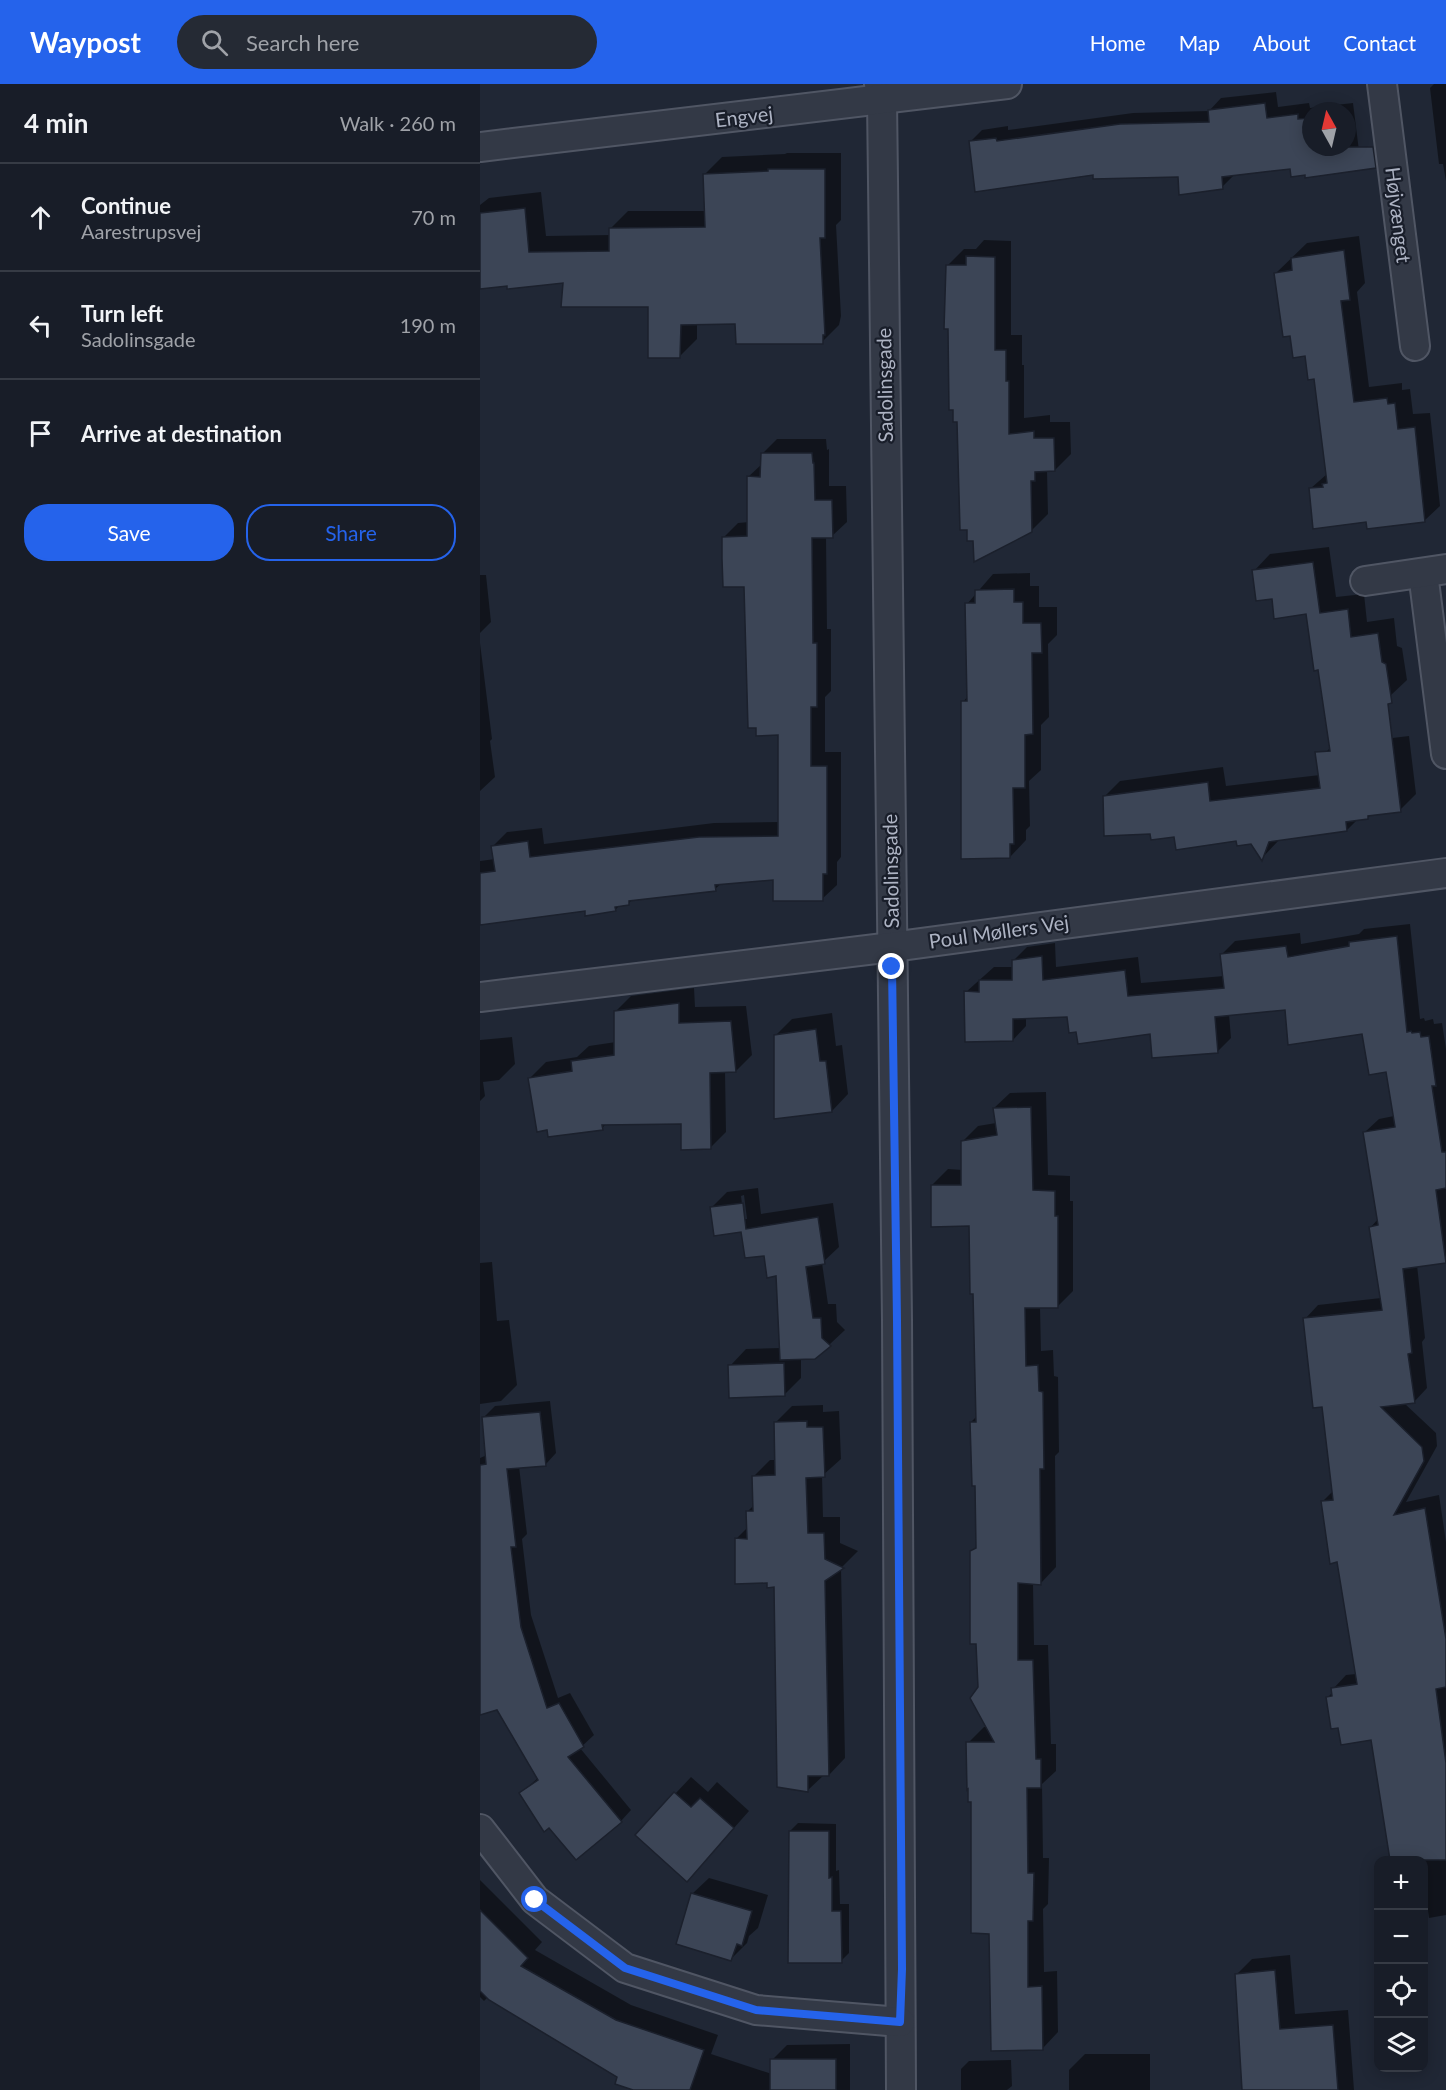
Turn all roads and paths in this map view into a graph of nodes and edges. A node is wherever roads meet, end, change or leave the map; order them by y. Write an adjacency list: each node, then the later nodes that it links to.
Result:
1 (1007, 84): 3 (street, Engvej)
2 (1382, 84): 5 (street, Højvænget)
3 (880, 92): 4 (street, Engvej); 10 (street, Sadolinsgade)
4 (480, 147)
5 (1415, 346)
6 (1434, 571): 7 (street); 8 (street)
7 (1365, 581)
8 (1446, 754)
9 (1446, 873): 10 (street, Poul Møllers Vej)
10 (892, 947): 11 (street, Poul Møllers Vej); 13 (street, Sadolinsgade)
11 (480, 998)
12 (480, 1829): 13 (street)
13 (900, 2022): 14 (street, Sadolinsgade)
14 (901, 2090)

